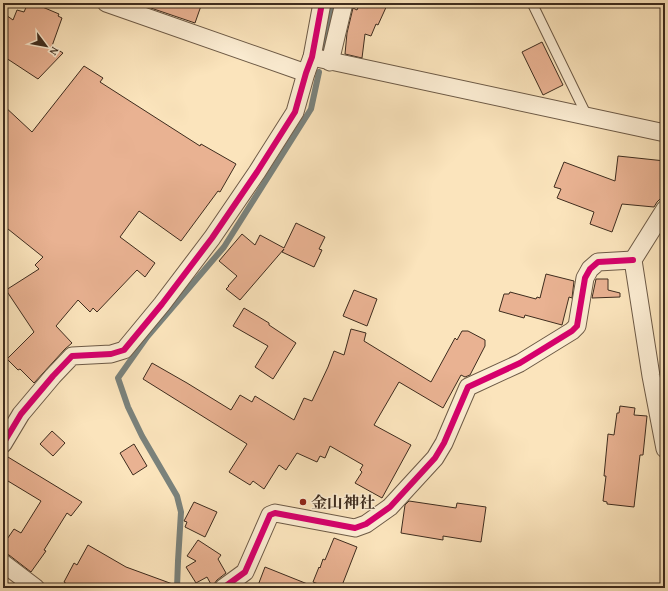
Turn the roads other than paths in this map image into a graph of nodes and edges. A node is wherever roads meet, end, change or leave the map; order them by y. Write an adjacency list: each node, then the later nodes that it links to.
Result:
1 (106, 3): 6 (street)
2 (322, 3): 6 (street)
3 (344, 3): 5 (street)
4 (532, 3): 7 (lane)
5 (330, 62): 6 (street); 7 (street)
6 (309, 65): 11 (street)
7 (587, 116): 8 (street)
8 (665, 133)
9 (665, 210): 10 (street)
10 (633, 260): 12 (street); 15 (street)
11 (3, 444)
12 (665, 449)
13 (3, 563): 14 (street)
14 (36, 588)
15 (223, 588)

